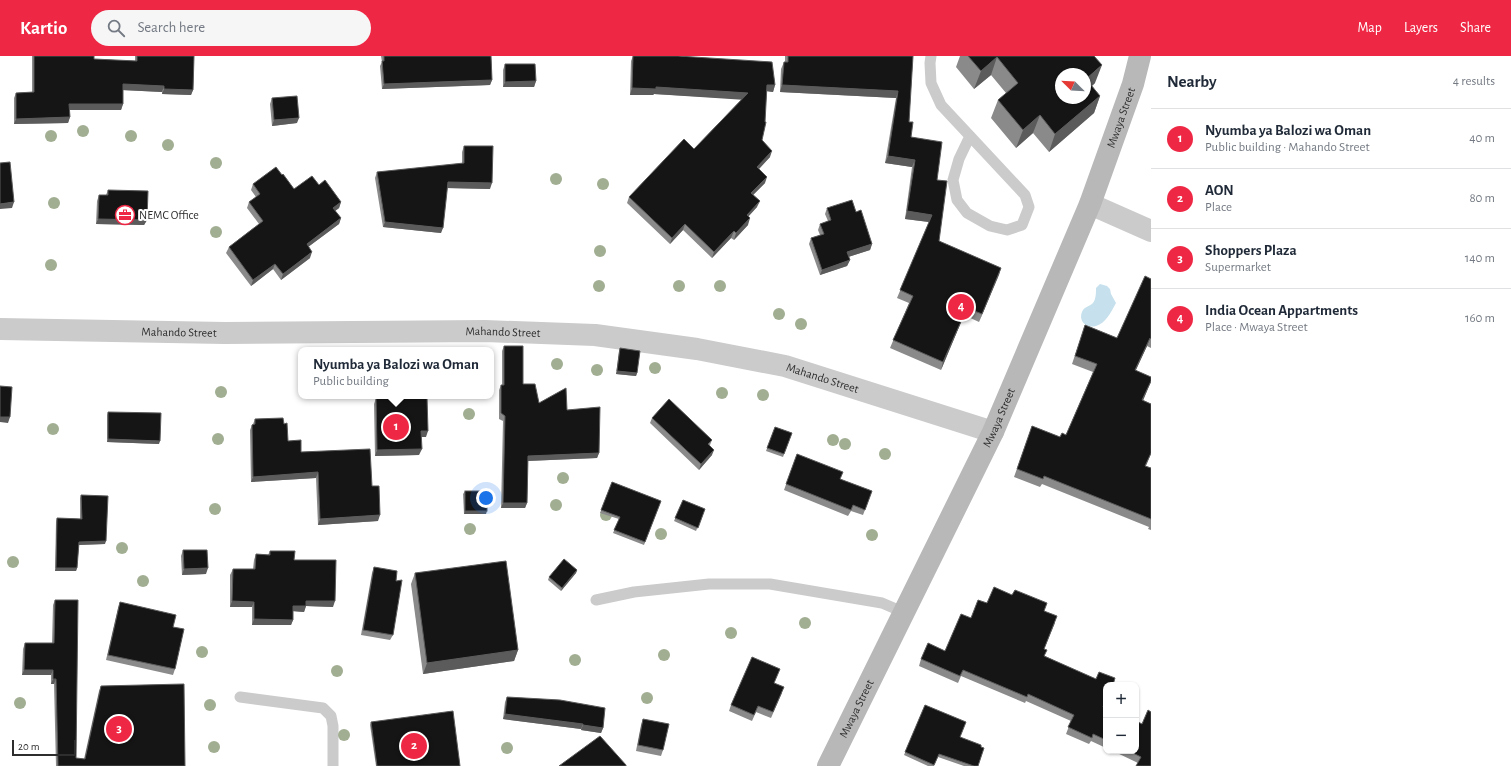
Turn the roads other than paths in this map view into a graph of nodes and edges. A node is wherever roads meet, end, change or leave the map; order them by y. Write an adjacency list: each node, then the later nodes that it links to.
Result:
1 (931, 56): 3 (lane)
2 (1140, 56): 4 (street, Mwaya Street)
3 (970, 136): 3 (lane)
4 (1090, 204): 5 (street); 7 (street, Mwaya Street)
5 (1151, 231)
6 (0, 329): 7 (street, Mahando Street)
7 (993, 432): 9 (street, Mwaya Street)
8 (596, 600): 9 (lane)
9 (903, 612): 12 (street, Mwaya Street)
10 (240, 697): 11 (lane)
11 (333, 766)
12 (828, 766)

